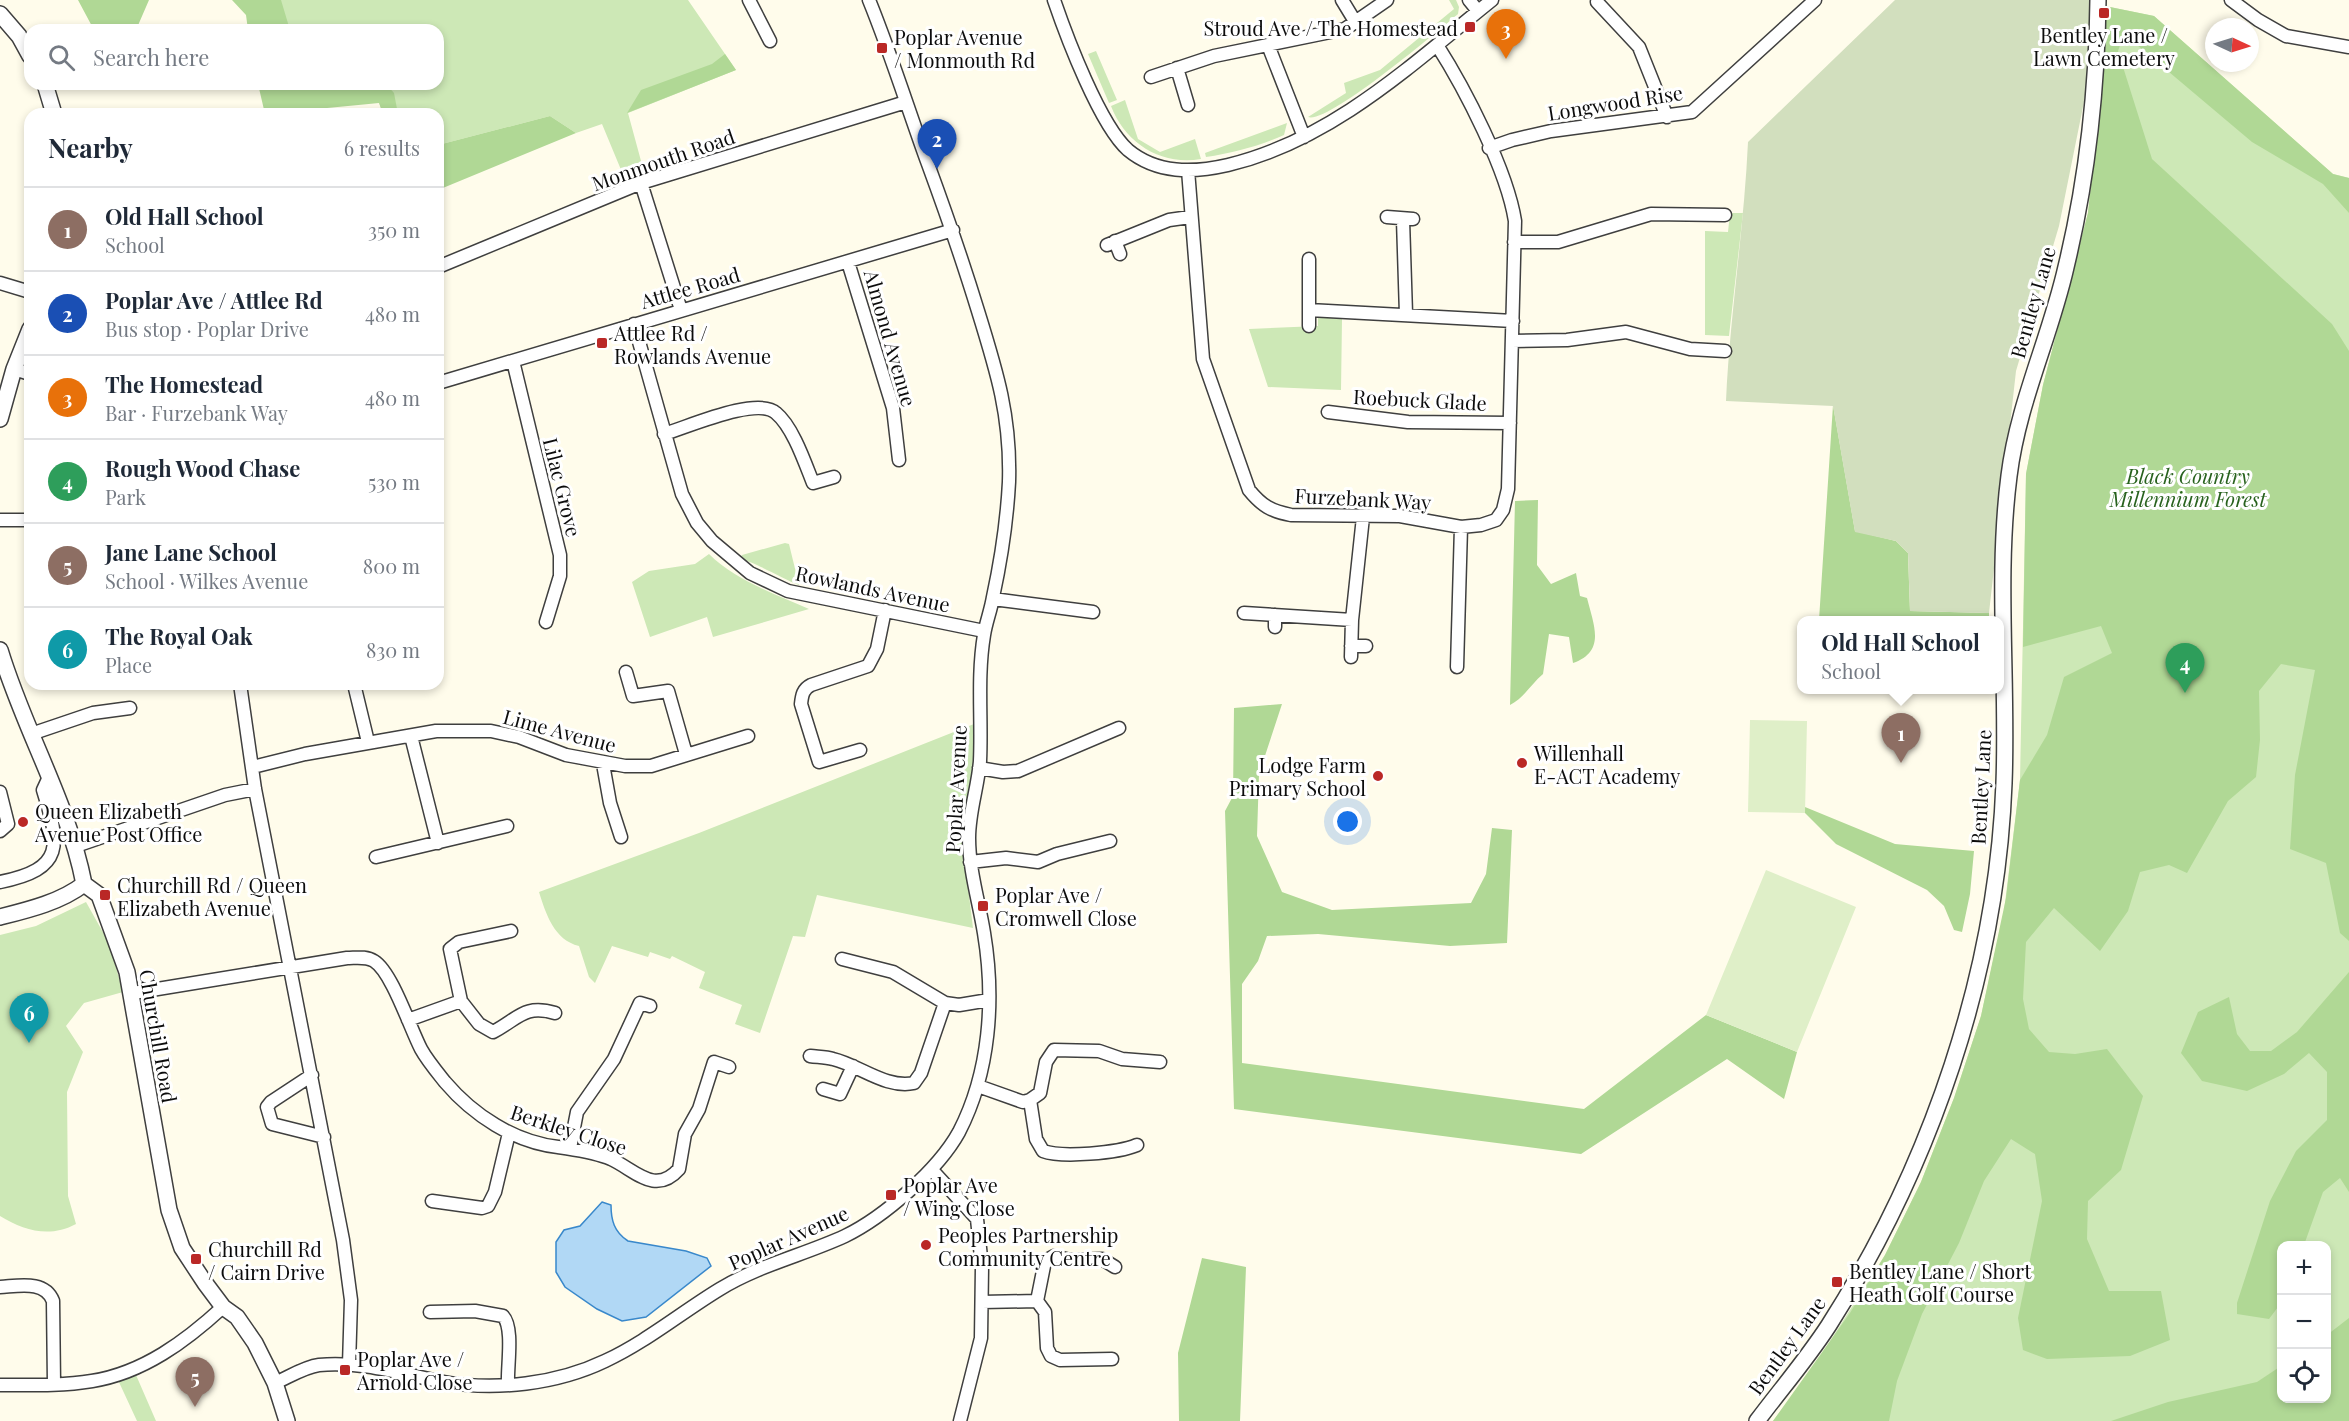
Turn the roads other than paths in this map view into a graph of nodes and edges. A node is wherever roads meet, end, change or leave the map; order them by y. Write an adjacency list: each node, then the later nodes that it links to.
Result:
1 (749, 0): 15 (street)
2 (869, 0): 23 (street, Poplar Avenue)
3 (1054, 0): 29 (street)
4 (1342, 0): 14 (street)
5 (1387, 0): 14 (street)
6 (1469, 0): 12 (street)
7 (1492, 0): 12 (street)
8 (1815, 0): 26 (street, Longwood Rise)
9 (2098, 0): 141 (street, Bentley Lane)
10 (2231, 0): 19 (street)
11 (1596, 2): 26 (street)
12 (1478, 11): 18 (street)
13 (0, 14): 16 (street)
14 (1356, 23): 17 (street)
15 (770, 41)
16 (24, 45)
17 (1268, 45): 20 (street); 27 (street)
18 (1437, 45): 27 (street); 28 (street, Furzebank Way)
19 (2349, 47)
20 (1177, 68): 21 (street); 24 (street)
21 (1151, 77)
22 (47, 90): 25 (street)
23 (906, 102): 30 (street, Monmouth Road); 34 (street, Poplar Avenue)
24 (1188, 105)
25 (52, 108)
26 (1667, 117): 28 (street, Longwood Rise)
27 (1304, 137): 29 (street)
28 (1490, 148): 35 (street, Furzebank Way)
29 (1188, 171): 32 (street, Furzebank Way)
30 (641, 183): 39 (street, Monmouth Road); 42 (street)
31 (1725, 215): 35 (street)
32 (1190, 217): 36 (street); 61 (street, Furzebank Way)
33 (1387, 217): 44 (street)
34 (953, 230): 38 (street, Attlee Road); 65 (street, Poplar Avenue)
35 (1514, 242): 45 (street, Furzebank Way)
36 (1120, 254)
37 (1308, 259): 43 (street)
38 (848, 262): 42 (street, Attlee Road); 59 (street, Almond Avenue)
39 (444, 265)
40 (0, 283): 41 (street)
41 (24, 290)
42 (681, 309): 46 (street, Attlee Road)
43 (1309, 310): 44 (street); 47 (street)
44 (1406, 314): 45 (street)
45 (1513, 321): 48 (street, Furzebank Way)
46 (634, 324): 51 (street, Attlee Road); 58 (street, Rowlands Avenue)
47 (1310, 326)
48 (1512, 340): 50 (street); 57 (street, Furzebank Way)
49 (24, 344): 52 (street)
50 (1725, 351)
51 (513, 361): 54 (street, Attlee Road); 70 (street, Lilac Grove)
52 (14, 369): 53 (street); 56 (street)
53 (24, 372)
54 (444, 381)
55 (1328, 412): 57 (street, Roebuck Glade)
56 (0, 419)
57 (1510, 423): 64 (street, Furzebank Way)
58 (664, 434): 60 (street); 66 (street, Rowlands Avenue)
59 (899, 460)
60 (834, 477)
61 (1363, 517): 64 (street, Furzebank Way); 69 (street)
62 (0, 520): 63 (street)
63 (24, 520)
64 (1461, 527): 74 (street)
65 (993, 599): 67 (street); 71 (street, Poplar Avenue)
66 (885, 610): 71 (street, Rowlands Avenue); 84 (street)
67 (1093, 612)
68 (1244, 613): 69 (street)
69 (1352, 620): 72 (street)
70 (546, 622)
71 (984, 632): 88 (street, Poplar Avenue)
72 (1366, 646)
73 (0, 650): 80 (street, Churchill Road)
74 (1457, 667)
75 (626, 672): 85 (street)
76 (241, 690): 87 (street)
77 (355, 690): 83 (street)
78 (130, 708): 80 (street)
79 (1119, 728): 88 (street)
80 (31, 734): 89 (street, Churchill Road)
81 (411, 736): 83 (street, Lime Avenue); 86 (street, Lime Avenue); 96 (street)
82 (748, 736): 85 (street, Lime Avenue)
83 (368, 742): 87 (street, Lime Avenue)
84 (860, 750)
85 (686, 754): 86 (street, Lime Avenue)
86 (603, 764): 94 (street)
87 (253, 767): 90 (street)
88 (979, 768): 99 (street, Poplar Avenue)
89 (49, 777): 97 (street, Churchill Road); 100 (street)
90 (255, 789): 97 (street); 105 (street)
91 (0, 792): 93 (street)
92 (507, 826): 96 (street)
93 (0, 831)
94 (621, 837)
95 (1110, 841): 99 (street)
96 (438, 843): 98 (street)
97 (76, 846): 101 (street, Churchill Road)
98 (376, 857)
99 (970, 861): 107 (street, Poplar Avenue)
100 (0, 882)
101 (84, 884): 102 (street); 106 (street, Churchill Road)
102 (0, 916)
103 (511, 931): 108 (street)
104 (842, 959): 109 (street)
105 (290, 967): 106 (street); 112 (street, Berkley Close); 117 (street)
106 (133, 993): 131 (street, Churchill Road)
107 (989, 1000): 109 (street); 118 (street, Poplar Avenue)
108 (461, 1001): 111 (street); 112 (street)
109 (945, 1003): 115 (street)
110 (650, 1006): 124 (street)
111 (555, 1013)
112 (408, 1020): 121 (street, Berkley Close)
113 (810, 1056): 115 (street)
114 (1160, 1062): 120 (street)
115 (852, 1066): 119 (street)
116 (729, 1067): 124 (street, Berkley Close)
117 (312, 1075): 122 (street); 122 (street)
118 (978, 1086): 120 (street); 125 (street, Poplar Avenue)
119 (824, 1089)
120 (1030, 1100): 123 (street)
121 (509, 1133): 124 (street, Berkley Close); 126 (street)
122 (324, 1137): 134 (street)
123 (1137, 1145)
124 (570, 1148)
125 (932, 1170): 130 (street); 137 (street, Poplar Avenue)
126 (432, 1201)
127 (1115, 1267): 129 (street)
128 (0, 1287): 136 (street)
129 (1037, 1301): 130 (street); 133 (street)
130 (982, 1302): 140 (street)
131 (223, 1307): 135 (street, Churchill Road); 136 (street)
132 (430, 1312): 137 (street)
133 (1112, 1359)
134 (349, 1365): 135 (street, Poplar Avenue); 137 (street, Poplar Avenue)
135 (275, 1383): 139 (street, Churchill Road)
136 (54, 1384): 138 (street)
137 (508, 1384)
138 (0, 1385)
139 (286, 1421)
140 (960, 1421)
141 (1757, 1421)

